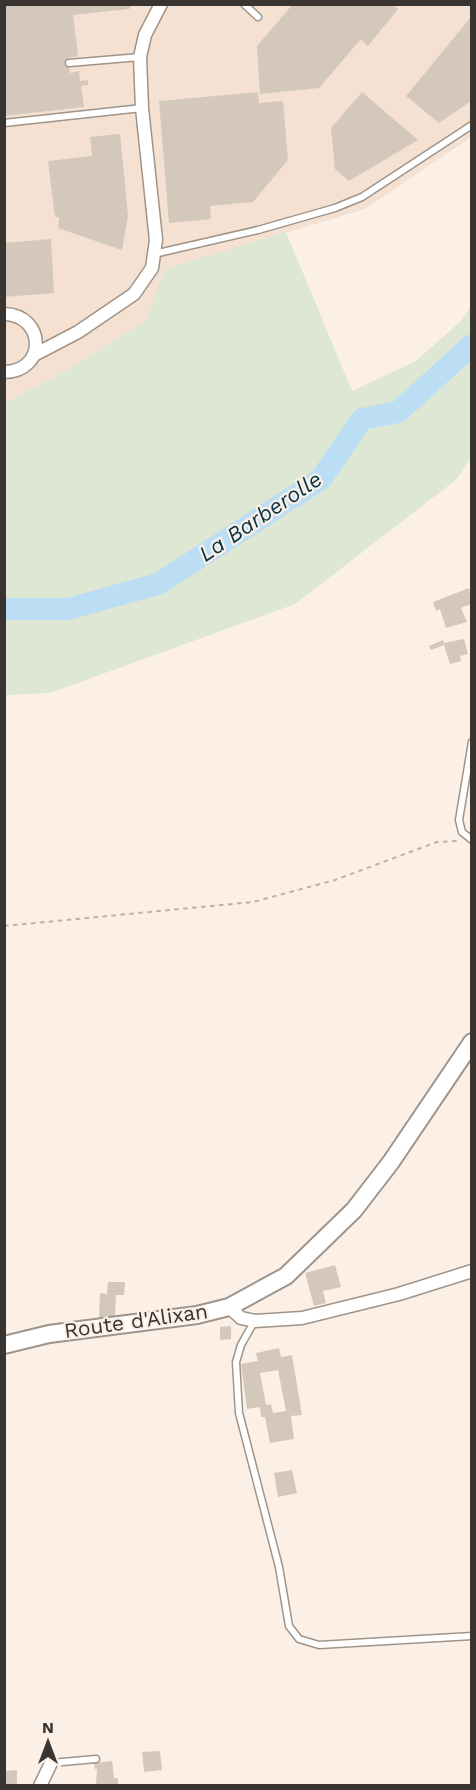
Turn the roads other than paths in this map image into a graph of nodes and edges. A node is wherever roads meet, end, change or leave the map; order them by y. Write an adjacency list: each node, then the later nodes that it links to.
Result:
1 (161, 4): 4 (street)
2 (244, 4): 3 (lane)
3 (258, 17)
4 (140, 57): 5 (lane); 6 (street)
5 (69, 63)
6 (142, 108): 7 (lane); 9 (street)
7 (4, 123)
8 (471, 125): 9 (lane)
9 (154, 254): 12 (street)
10 (5, 314): 11 (street)
11 (34, 332): 12 (street); 13 (street)
12 (59, 344): 13 (street)
13 (34, 355): 14 (street)
14 (4, 372)
15 (471, 742): 16 (lane)
16 (471, 840)
17 (471, 1042): 19 (street, Route d'Alixan)
18 (471, 1270): 20 (street)
19 (228, 1307): 20 (street); 21 (street, Route d'Alixan)
20 (255, 1321): 22 (lane)
21 (4, 1345)
22 (471, 1636)
23 (96, 1759): 24 (lane)
24 (51, 1763): 25 (street)
25 (40, 1785)

